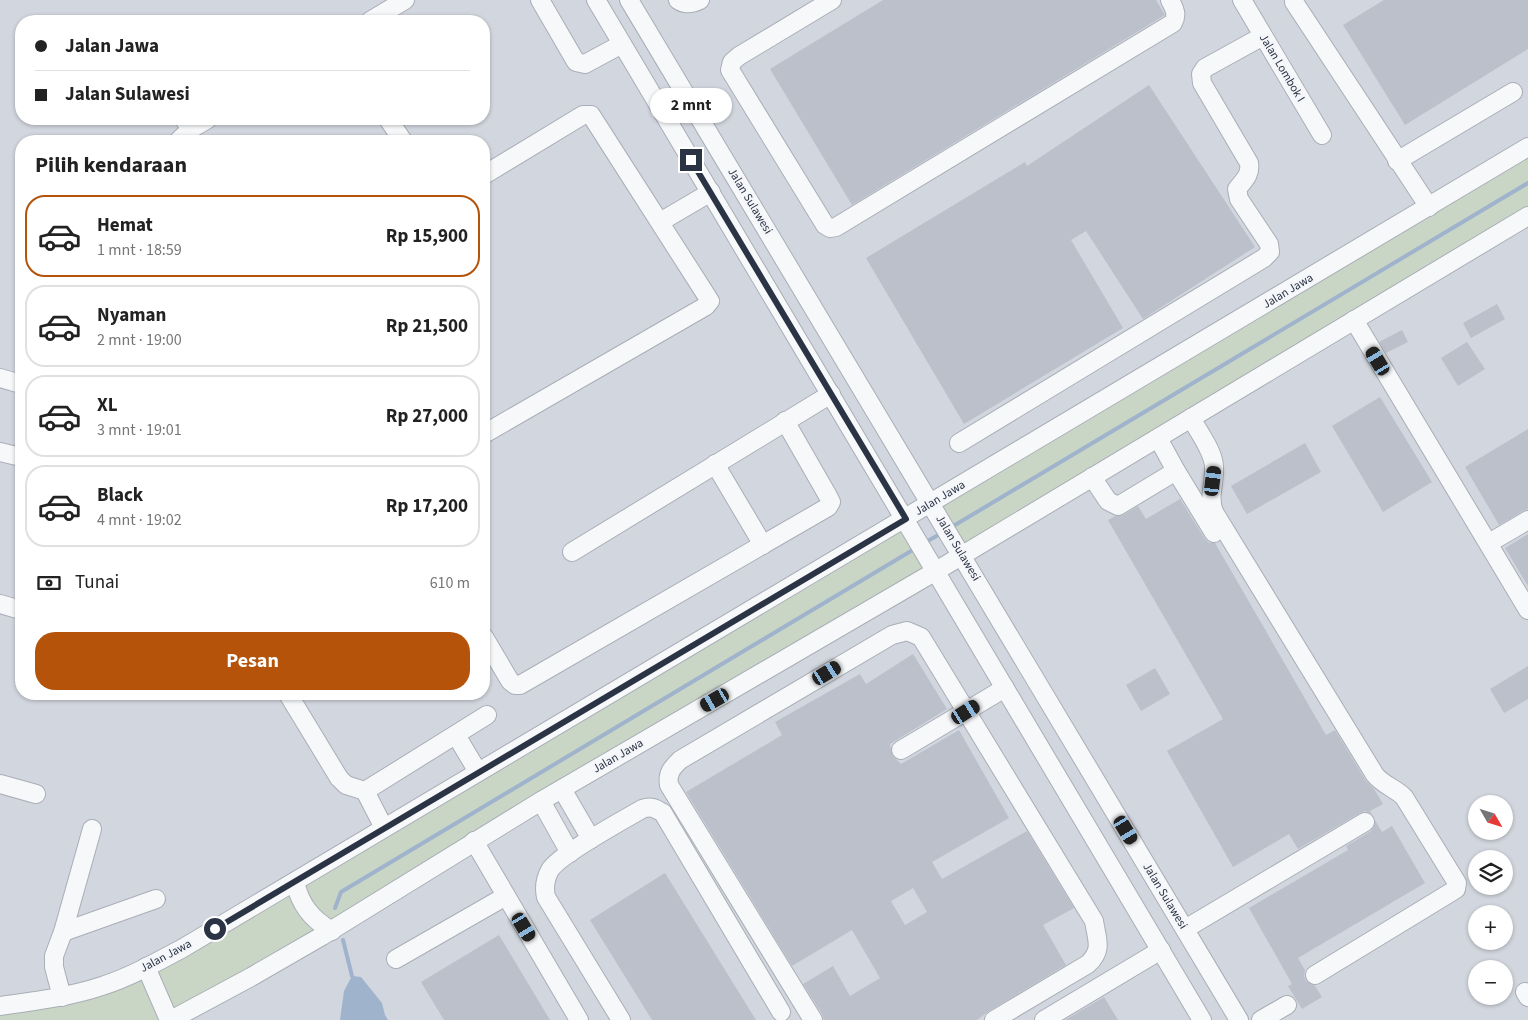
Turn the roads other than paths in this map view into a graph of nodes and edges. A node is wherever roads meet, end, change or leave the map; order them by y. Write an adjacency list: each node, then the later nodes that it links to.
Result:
1 (405, 0): 11 (street)
2 (540, 0): 13 (street)
3 (596, 0): 13 (street)
4 (629, 0): 37 (street, Jalan Sulawesi)
5 (678, 0): 6 (street)
6 (700, 0)
7 (832, 0): 8 (street)
8 (1170, 0)
9 (1242, 0): 12 (street, Jalan Lombok I)
10 (1294, 0): 17 (street)
11 (380, 15)
12 (1264, 36): 15 (street, Jalan Lombok I); 31 (street)
13 (622, 44): 19 (street)
14 (1513, 92): 17 (street)
15 (1322, 135)
16 (1528, 147): 20 (street, Jalan Jawa)
17 (1398, 160): 20 (street)
18 (490, 171): 22 (street)
19 (711, 192): 22 (street); 26 (street)
20 (1429, 207): 37 (street, Jalan Jawa)
21 (1528, 216): 23 (street, Jalan Jawa)
22 (660, 222): 29 (street)
23 (1354, 320): 27 (street, Jalan Jawa); 40 (street)
24 (0, 378): 25 (street)
25 (15, 382)
26 (831, 394): 28 (street); 39 (street)
27 (1191, 418): 30 (street, Jalan Jawa); 77 (street)
28 (785, 421): 34 (street); 41 (street)
29 (490, 431)
30 (1158, 438): 35 (street); 36 (street, Jalan Jawa)
31 (960, 443)
32 (0, 452): 33 (street)
33 (15, 456)
34 (715, 464): 41 (street); 43 (street)
35 (1176, 471): 36 (street); 53 (street)
36 (1092, 477): 42 (street, Jalan Jawa)
37 (934, 509): 39 (street, Jalan Jawa); 42 (street, Jalan Sulawesi)
38 (1528, 520): 40 (street)
39 (908, 524): 44 (street); 56 (street, Jalan Jawa)
40 (1489, 543): 47 (street)
41 (763, 545): 48 (street)
42 (958, 550): 44 (street, Jalan Jawa); 71 (street, Jalan Sulawesi)
43 (572, 552)
44 (932, 565): 49 (street); 58 (street, Jalan Jawa)
45 (0, 604): 46 (street)
46 (15, 608)
47 (1528, 610)
48 (490, 647)
49 (1005, 688): 51 (street); 74 (street)
50 (292, 700): 59 (street)
51 (966, 712): 55 (street); 85 (street); 86 (street)
52 (487, 715): 54 (street)
53 (1327, 719)
54 (456, 736): 56 (street); 59 (street)
55 (901, 750)
56 (478, 772): 63 (street, Jalan Jawa)
57 (0, 784): 60 (street)
58 (562, 789): 61 (street, Jalan Jawa); 65 (street)
59 (365, 791): 63 (street)
60 (36, 794)
61 (541, 801): 66 (street, Jalan Jawa); 67 (street)
62 (1365, 822): 71 (street)
63 (384, 828): 68 (street, Jalan Jawa)
64 (92, 829): 73 (street)
65 (591, 840): 67 (street); 81 (street)
66 (474, 841): 69 (street); 72 (street, Jalan Jawa)
67 (570, 853): 84 (street)
68 (295, 882): 72 (street); 76 (street, Jalan Jawa)
69 (506, 896): 75 (street); 83 (street)
70 (156, 899): 73 (street)
71 (1185, 929): 89 (street, Jalan Sulawesi)
72 (332, 930): 82 (street, Jalan Jawa)
73 (63, 932): 78 (street)
74 (1161, 950): 87 (street); 88 (street)
75 (396, 959)
76 (146, 967): 78 (street, Jalan Jawa); 82 (street)
77 (1315, 975)
78 (62, 997): 80 (street, Jalan Jawa)
79 (1287, 1005): 90 (street)
80 (0, 1006)
81 (781, 1012)
82 (170, 1020)
83 (579, 1020)
84 (621, 1020)
85 (813, 1020)
86 (994, 1020)
87 (1044, 1020)
88 (1202, 1020)
89 (1240, 1020)
90 (1261, 1020)

